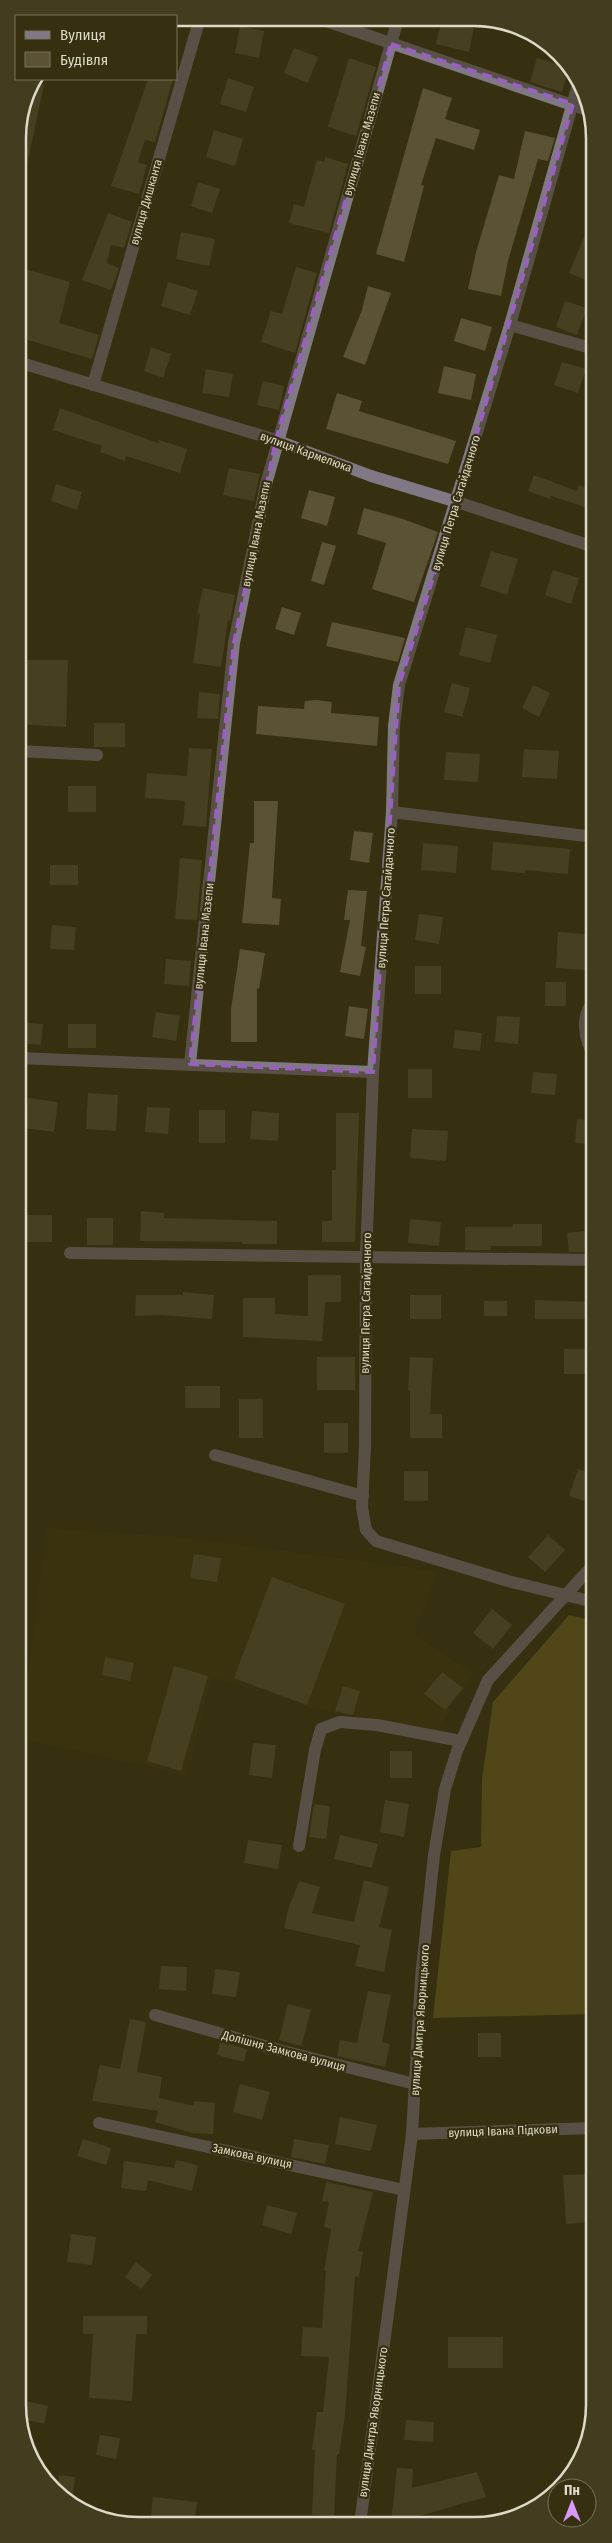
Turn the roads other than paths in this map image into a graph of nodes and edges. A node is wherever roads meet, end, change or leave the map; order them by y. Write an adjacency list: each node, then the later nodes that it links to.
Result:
1 (198, 26): 11 (street, вулиця Дишканта)
2 (340, 26): 4 (street)
3 (396, 26): 4 (street, вулиця Івана Мазепи)
4 (391, 44): 6 (street); 12 (street, вулиця Івана Мазепи)
5 (576, 92): 6 (street, вулиця Петра Сагайдачного)
6 (572, 104): 7 (street); 8 (street, вулиця Петра Сагайдачного)
7 (582, 108)
8 (510, 325): 9 (street); 13 (street, вулиця Петра Сагайдачного)
9 (586, 347)
10 (26, 364): 11 (street, вулиця Кармелюка)
11 (93, 385): 12 (street, вулиця Кармелюка)
12 (276, 440): 13 (street, вулиця Кармелюка); 22 (street, вулиця Івана Мазепи)
13 (457, 502): 14 (street, вулиця Кармелюка); 17 (street, вулиця Петра Сагайдачного)
14 (586, 543)
15 (26, 751): 16 (street)
16 (97, 755)
17 (392, 812): 18 (street); 23 (street, вулиця Петра Сагайдачного)
18 (586, 836)
19 (586, 1016): 20 (street)
20 (586, 1043)
21 (26, 1058): 22 (street)
22 (190, 1064): 23 (street)
23 (373, 1072): 25 (street, вулиця Петра Сагайдачного)
24 (70, 1252): 25 (street)
25 (366, 1257): 26 (street); 28 (street, вулиця Петра Сагайдачного)
26 (586, 1260)
27 (215, 1455): 28 (street)
28 (362, 1496): 30 (street, вулиця Петра Сагайдачного)
29 (586, 1573): 30 (street, вулиця Дмитра Яворницького)
30 (565, 1595): 31 (street, вулиця Петра Сагайдачного); 32 (street, вулиця Дмитра Яворницького)
31 (586, 1600)
32 (461, 1742): 33 (street); 35 (street, вулиця Дмитра Яворницького)
33 (299, 1846)
34 (155, 2015): 35 (street, Долішня Замкова вулиця)
35 (415, 2084): 38 (street, вулиця Дмитра Яворницького)
36 (99, 2123): 39 (street, Замкова вулиця)
37 (586, 2128): 38 (street, вулиця Івана Підкови)
38 (412, 2134): 39 (street, вулиця Дмитра Яворницького)
39 (404, 2190): 40 (street, вулиця Дмитра Яворницького)
40 (361, 2517)

